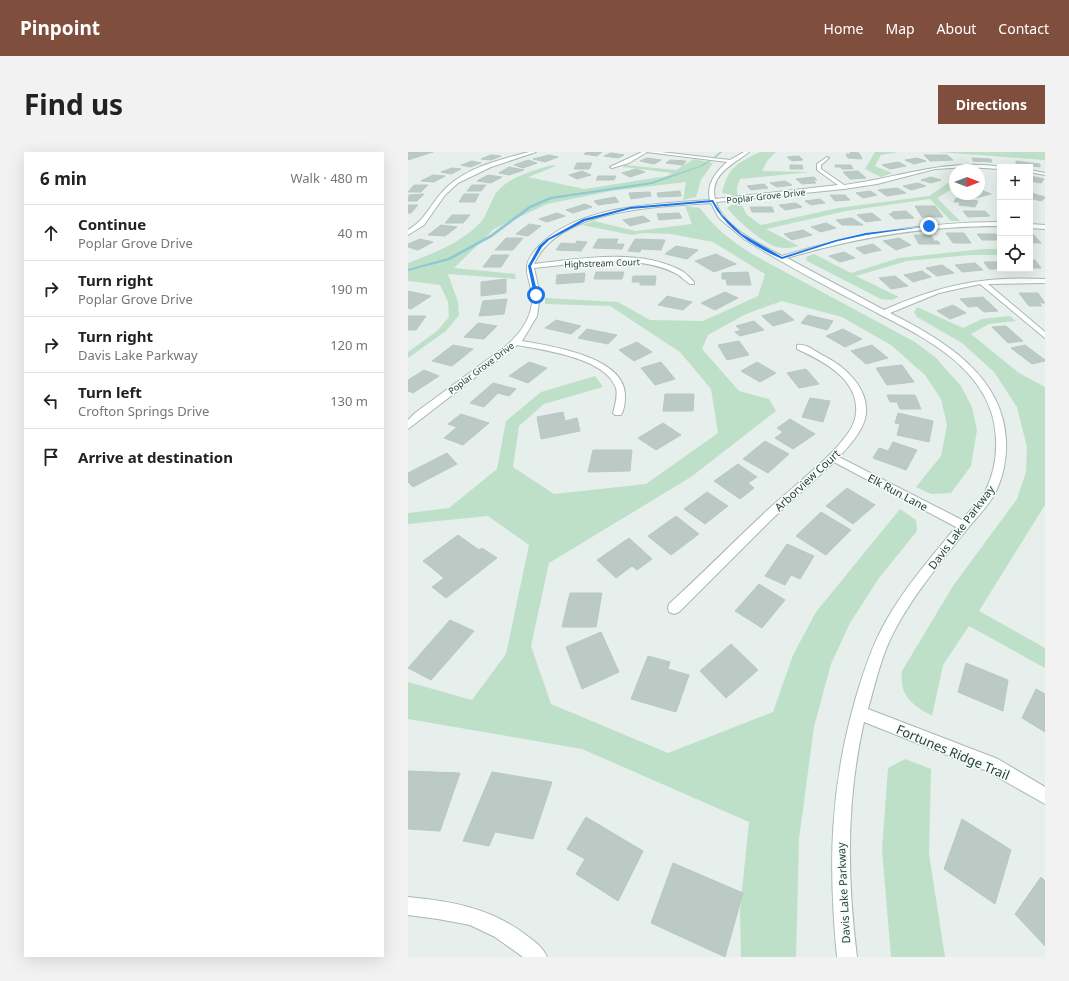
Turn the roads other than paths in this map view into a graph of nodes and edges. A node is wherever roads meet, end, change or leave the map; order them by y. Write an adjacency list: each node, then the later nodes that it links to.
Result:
1 (534, 152): 16 (street)
2 (645, 152): 7 (street)
3 (649, 152): 6 (street)
4 (747, 152): 6 (street)
5 (827, 158): 11 (street)
6 (730, 161): 12 (street)
7 (612, 167)
8 (997, 168): 11 (street, Poplar Grove Drive)
9 (1033, 172): 10 (street)
10 (1045, 174)
11 (844, 187): 12 (street, Poplar Grove Drive)
12 (713, 201): 17 (street, Davis Lake Parkway); 18 (street, Poplar Grove Drive)
13 (997, 224): 17 (street)
14 (1033, 226): 15 (street)
15 (1045, 227)
16 (408, 233)
17 (782, 258): 22 (street, Davis Lake Parkway)
18 (530, 266): 21 (street, Highstream Court); 24 (street, Poplar Grove Drive)
19 (1045, 281): 20 (street)
20 (982, 282): 22 (street); 23 (street)
21 (692, 283)
22 (884, 313): 29 (street, Davis Lake Parkway)
23 (1045, 336)
24 (516, 342): 26 (street); 27 (street, Poplar Grove Drive)
25 (800, 348): 28 (street, Arborview Court)
26 (618, 413)
27 (408, 426)
28 (832, 457): 29 (street, Elk Run Lane); 30 (street, Arborview Court)
29 (964, 526): 31 (street, Davis Lake Parkway)
30 (674, 608)
31 (859, 713): 32 (street, Fortunes Ridge Trail); 35 (street, Davis Lake Parkway)
32 (1045, 796)
33 (408, 906): 34 (street)
34 (537, 957)
35 (847, 957)

